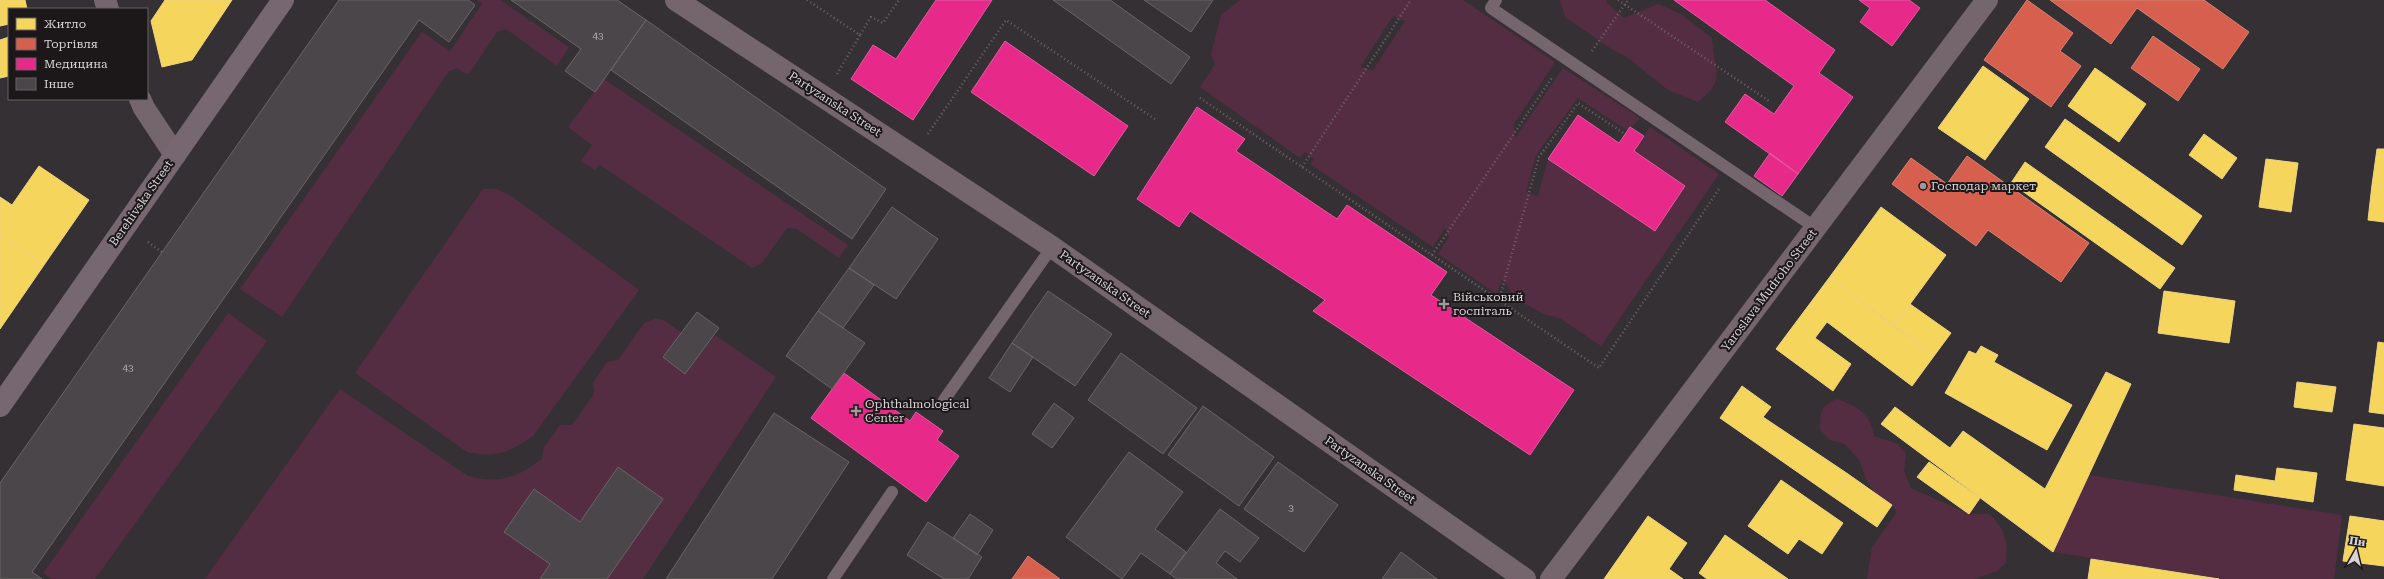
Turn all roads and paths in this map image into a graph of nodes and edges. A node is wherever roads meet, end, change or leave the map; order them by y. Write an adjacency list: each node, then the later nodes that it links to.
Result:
1 (283, 0): 21 (main road, Berehivska Street)
2 (676, 0): 26 (street, Partyzanska Street)
3 (807, 0): 11 (path)
4 (899, 0): 11 (path)
5 (1411, 0): 22 (path)
6 (1496, 0): 13 (lane)
7 (1618, 0): 10 (path)
8 (1628, 0): 10 (path)
9 (1988, 0): 24 (street, Yaroslava Mudroho Street)
10 (1625, 4): 12 (path); 17 (path)
11 (860, 35): 14 (path)
12 (1592, 51)
13 (1565, 58): 23 (lane); 28 (path)
14 (835, 76)
15 (1200, 98): 22 (path)
16 (140, 100): 21 (street)
17 (1769, 101)
18 (1154, 119): 20 (path)
19 (1625, 134): 29 (path)
20 (926, 138)
21 (175, 155): 31 (main road, Berehivska Street)
22 (1302, 167): 28 (path)
23 (1732, 171): 24 (lane); 29 (path)
24 (1816, 228): 35 (street, Yaroslava Mudroho Street)
25 (146, 240): 27 (path)
26 (1052, 247): 30 (lane); 34 (street, Partyzanska Street)
27 (162, 252)
28 (1432, 255): 29 (path)
29 (1499, 300)
30 (944, 400)
31 (0, 406)
32 (892, 492): 33 (lane)
33 (833, 579)
34 (1525, 579)
35 (1551, 579)

